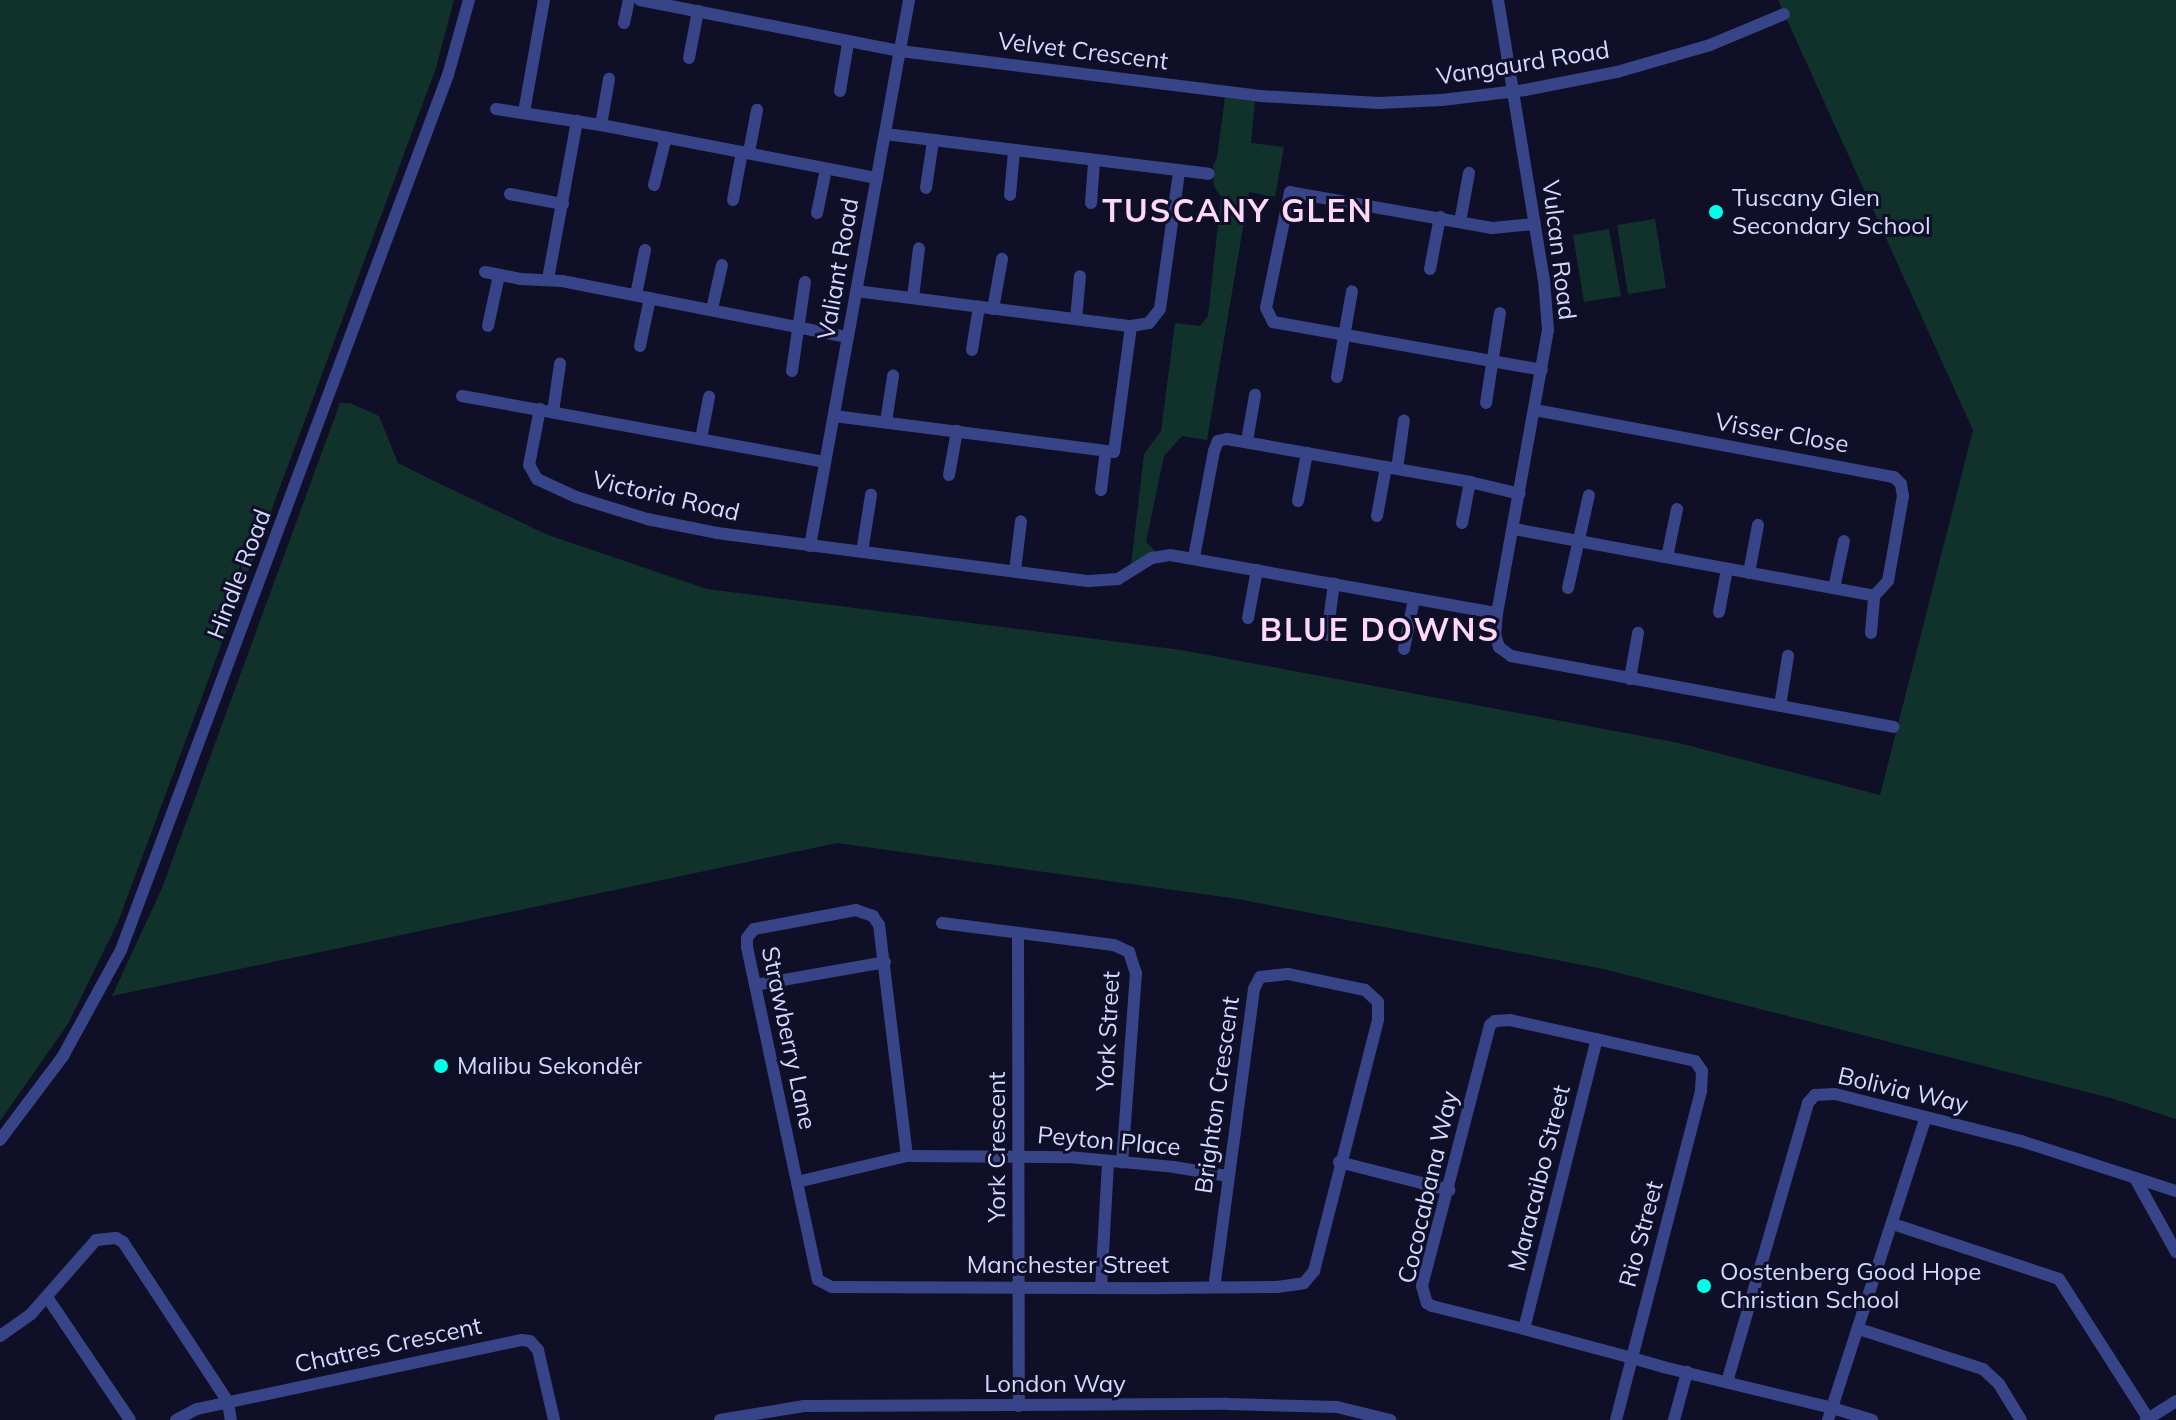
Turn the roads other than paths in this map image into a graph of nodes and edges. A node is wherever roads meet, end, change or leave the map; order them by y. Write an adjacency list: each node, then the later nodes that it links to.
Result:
1 (469, 0): 139 (street, Hindle Road)
2 (544, 0): 19 (street)
3 (629, 0): 9 (street)
4 (640, 0): 7 (street, Velvet Crescent)
5 (909, 0): 11 (street, Valiant Road)
6 (1498, 0): 15 (street, Vulcan Road)
7 (698, 11): 10 (street, Velvet Crescent); 12 (street)
8 (1784, 14): 15 (street, Vangaurd Road)
9 (624, 23)
10 (848, 43): 11 (street, Velvet Crescent); 14 (street)
11 (900, 51): 16 (street, Velvet Crescent); 22 (street, Valiant Road)
12 (689, 58)
13 (609, 79): 21 (street)
14 (840, 91)
15 (1513, 91): 16 (street, Vangaurd Road); 43 (street, Vulcan Road)
16 (1260, 96)
17 (496, 109): 19 (street)
18 (757, 110): 25 (street)
19 (524, 112): 20 (street)
20 (577, 121): 21 (street); 39 (street)
21 (601, 125): 23 (street)
22 (885, 134): 24 (street); 32 (street, Valiant Road)
23 (666, 137): 25 (street); 33 (street)
24 (933, 141): 26 (street); 34 (street)
25 (746, 152): 28 (street); 37 (street)
26 (1014, 152): 27 (street); 36 (street)
27 (1094, 162): 29 (street); 38 (street)
28 (826, 169): 32 (street); 40 (street)
29 (1179, 172): 31 (street); 65 (street)
30 (1469, 173): 42 (street)
31 (1209, 174)
32 (877, 178): 54 (street, Valiant Road)
33 (654, 185)
34 (926, 188)
35 (510, 194): 39 (street)
36 (1010, 195)
37 (733, 200)
38 (1091, 203)
39 (563, 204): 52 (street)
40 (817, 213)
41 (1440, 217): 42 (street); 48 (street); 67 (street)
42 (1460, 222): 43 (street)
43 (1535, 224): 73 (street, Vulcan Road)
44 (919, 248): 58 (street)
45 (645, 250): 56 (street)
46 (1002, 259): 61 (street)
47 (722, 265): 60 (street)
48 (1430, 269)
49 (485, 272): 50 (street)
50 (499, 275): 52 (street); 64 (street)
51 (1080, 276): 63 (street)
52 (548, 279): 56 (street)
53 (805, 282): 66 (street)
54 (856, 291): 58 (street); 68 (street, Valiant Road)
55 (1352, 291): 67 (street)
56 (636, 295): 57 (street)
57 (650, 298): 60 (street); 69 (street)
58 (913, 298): 59 (street)
59 (979, 307): 61 (street); 70 (street)
60 (712, 309): 66 (street)
61 (993, 309): 63 (street)
62 (1500, 313): 71 (street)
63 (1076, 319): 65 (street)
64 (488, 326)
65 (1131, 326): 89 (street)
66 (798, 328): 68 (street); 74 (street)
67 (1343, 334): 71 (street); 76 (street)
68 (848, 337): 83 (street, Valiant Road)
69 (640, 346)
70 (972, 350)
71 (1492, 363): 73 (street); 80 (street)
72 (560, 364): 82 (street)
73 (1542, 370): 81 (street, Vulcan Road)
74 (792, 371)
75 (893, 376): 85 (street)
76 (1337, 377)
77 (1255, 395): 88 (street)
78 (462, 396): 82 (street)
79 (709, 397): 87 (street)
80 (1486, 403)
81 (1535, 410): 96 (street, Vulcan Road); 119 (street, Visser Close)
82 (546, 411): 87 (street); 108 (street, Victoria Road)
83 (834, 416): 85 (street); 91 (street, Valiant Road)
84 (1404, 420): 92 (street)
85 (886, 422): 86 (street)
86 (957, 431): 89 (street); 93 (street)
87 (701, 439): 91 (street)
88 (1247, 441): 90 (street); 110 (street)
89 (1106, 452): 95 (street)
90 (1307, 453): 92 (street); 99 (street)
91 (824, 462): 108 (street, Valiant Road)
92 (1391, 468): 94 (street); 101 (street)
93 (949, 475)
94 (1470, 482): 96 (street); 103 (street)
95 (1101, 490)
96 (1520, 494): 105 (street, Vulcan Road)
97 (871, 495): 109 (street)
98 (1589, 495): 106 (street)
99 (1298, 501)
100 (1677, 509): 111 (street)
101 (1377, 516)
102 (1021, 521): 114 (street)
103 (1462, 523)
104 (1758, 525): 115 (street)
105 (1514, 529): 106 (street); 122 (street, Vulcan Road)
106 (1578, 541): 111 (street); 117 (street)
107 (1844, 541): 118 (street)
108 (810, 546): 109 (street, Victoria Road)
109 (862, 552): 114 (street, Victoria Road)
110 (1194, 557): 113 (street, Victoria Road); 114 (street, Victoria Road)
111 (1667, 557): 112 (street)
112 (1727, 569): 115 (street); 121 (street)
113 (1257, 570): 116 (street, Victoria Road); 123 (street)
114 (1015, 571)
115 (1749, 573): 118 (street)
116 (1334, 583): 120 (street, Victoria Road); 126 (street)
117 (1568, 588)
118 (1834, 588): 119 (street)
119 (1874, 596): 125 (street, Visser Close)
120 (1414, 599): 122 (street, Victoria Road); 127 (street)
121 (1719, 612)
122 (1497, 613): 129 (street, Vulcan Road)
123 (1248, 618)
124 (1638, 633): 129 (street)
125 (1871, 633)
126 (1327, 635)
127 (1404, 649)
128 (1788, 656): 130 (street)
129 (1630, 679): 130 (street)
130 (1780, 706): 131 (street)
131 (1893, 727)
132 (942, 923): 133 (street, York Street)
133 (1018, 935): 141 (street, York Crescent); 143 (street, York Street)
134 (885, 962): 135 (street); 135 (street, Strawberry Lane); 140 (street, Strawberry Lane)
135 (755, 985): 147 (street, Strawberry Lane)
136 (1597, 1039): 137 (street, Cococabana Way); 148 (street, Cococabana Way); 158 (street, Maracaibo Street)
137 (1695, 1061): 161 (street, Rio Street)
138 (1926, 1117): 146 (street, Bolivia Way); 150 (street); 163 (street, Bolivia Way)
139 (0, 1140)
140 (907, 1156): 141 (street, Peyton Place); 147 (street, Peyton Place)
141 (1020, 1156): 142 (street, Peyton Place); 154 (street, York Crescent)
142 (1108, 1161): 143 (street, Peyton Place); 156 (street)
143 (1122, 1162): 145 (street, Peyton Place)
144 (1339, 1162): 145 (street, Brighton Crescent); 148 (street); 152 (street, Brighton Crescent)
145 (1228, 1176): 155 (street, Brighton Crescent)
146 (2135, 1178): 149 (street, Bolivia Way); 151 (street)
147 (797, 1182): 153 (street, Strawberry Lane)
148 (1449, 1190): 158 (street, Cococabana Way)
149 (2176, 1191)
150 (1893, 1224): 159 (street); 170 (street)
151 (2176, 1252)
152 (1314, 1271): 155 (street, Manchester Street)
153 (818, 1280): 154 (street, Manchester Street)
154 (1020, 1287): 156 (street, Manchester Street); 167 (street, York Crescent)
155 (1214, 1287): 156 (street, Manchester Street)
156 (1101, 1288)
157 (47, 1297): 160 (street); 165 (street); 171 (street)
158 (1524, 1329): 161 (street, Cococabana Way)
159 (1859, 1329): 169 (street); 181 (street)
160 (0, 1336)
161 (1632, 1358): 162 (street, Cococabana Way); 178 (street, Rio Street)
162 (1687, 1372): 163 (street, Cococabana Way); 179 (street)
163 (1727, 1382): 169 (street, Cococabana Way)
164 (2176, 1401): 170 (street)
165 (228, 1402): 172 (street, Chatres Crescent); 173 (street); 174 (street, Chatres Crescent)
166 (1093, 1405): 167 (street, London Way); 176 (street); 177 (street, London Way)
167 (1019, 1406): 168 (street, London Way)
168 (785, 1414): 175 (street, London Way)
169 (1830, 1414): 180 (street, Cococabana Way)
170 (2147, 1419)
171 (130, 1420)
172 (176, 1420)
173 (231, 1420)
174 (554, 1420)
175 (720, 1420)
176 (1092, 1420)
177 (1390, 1420)
178 (1616, 1420)
179 (1674, 1420)
180 (1872, 1420)
181 (2021, 1420)

